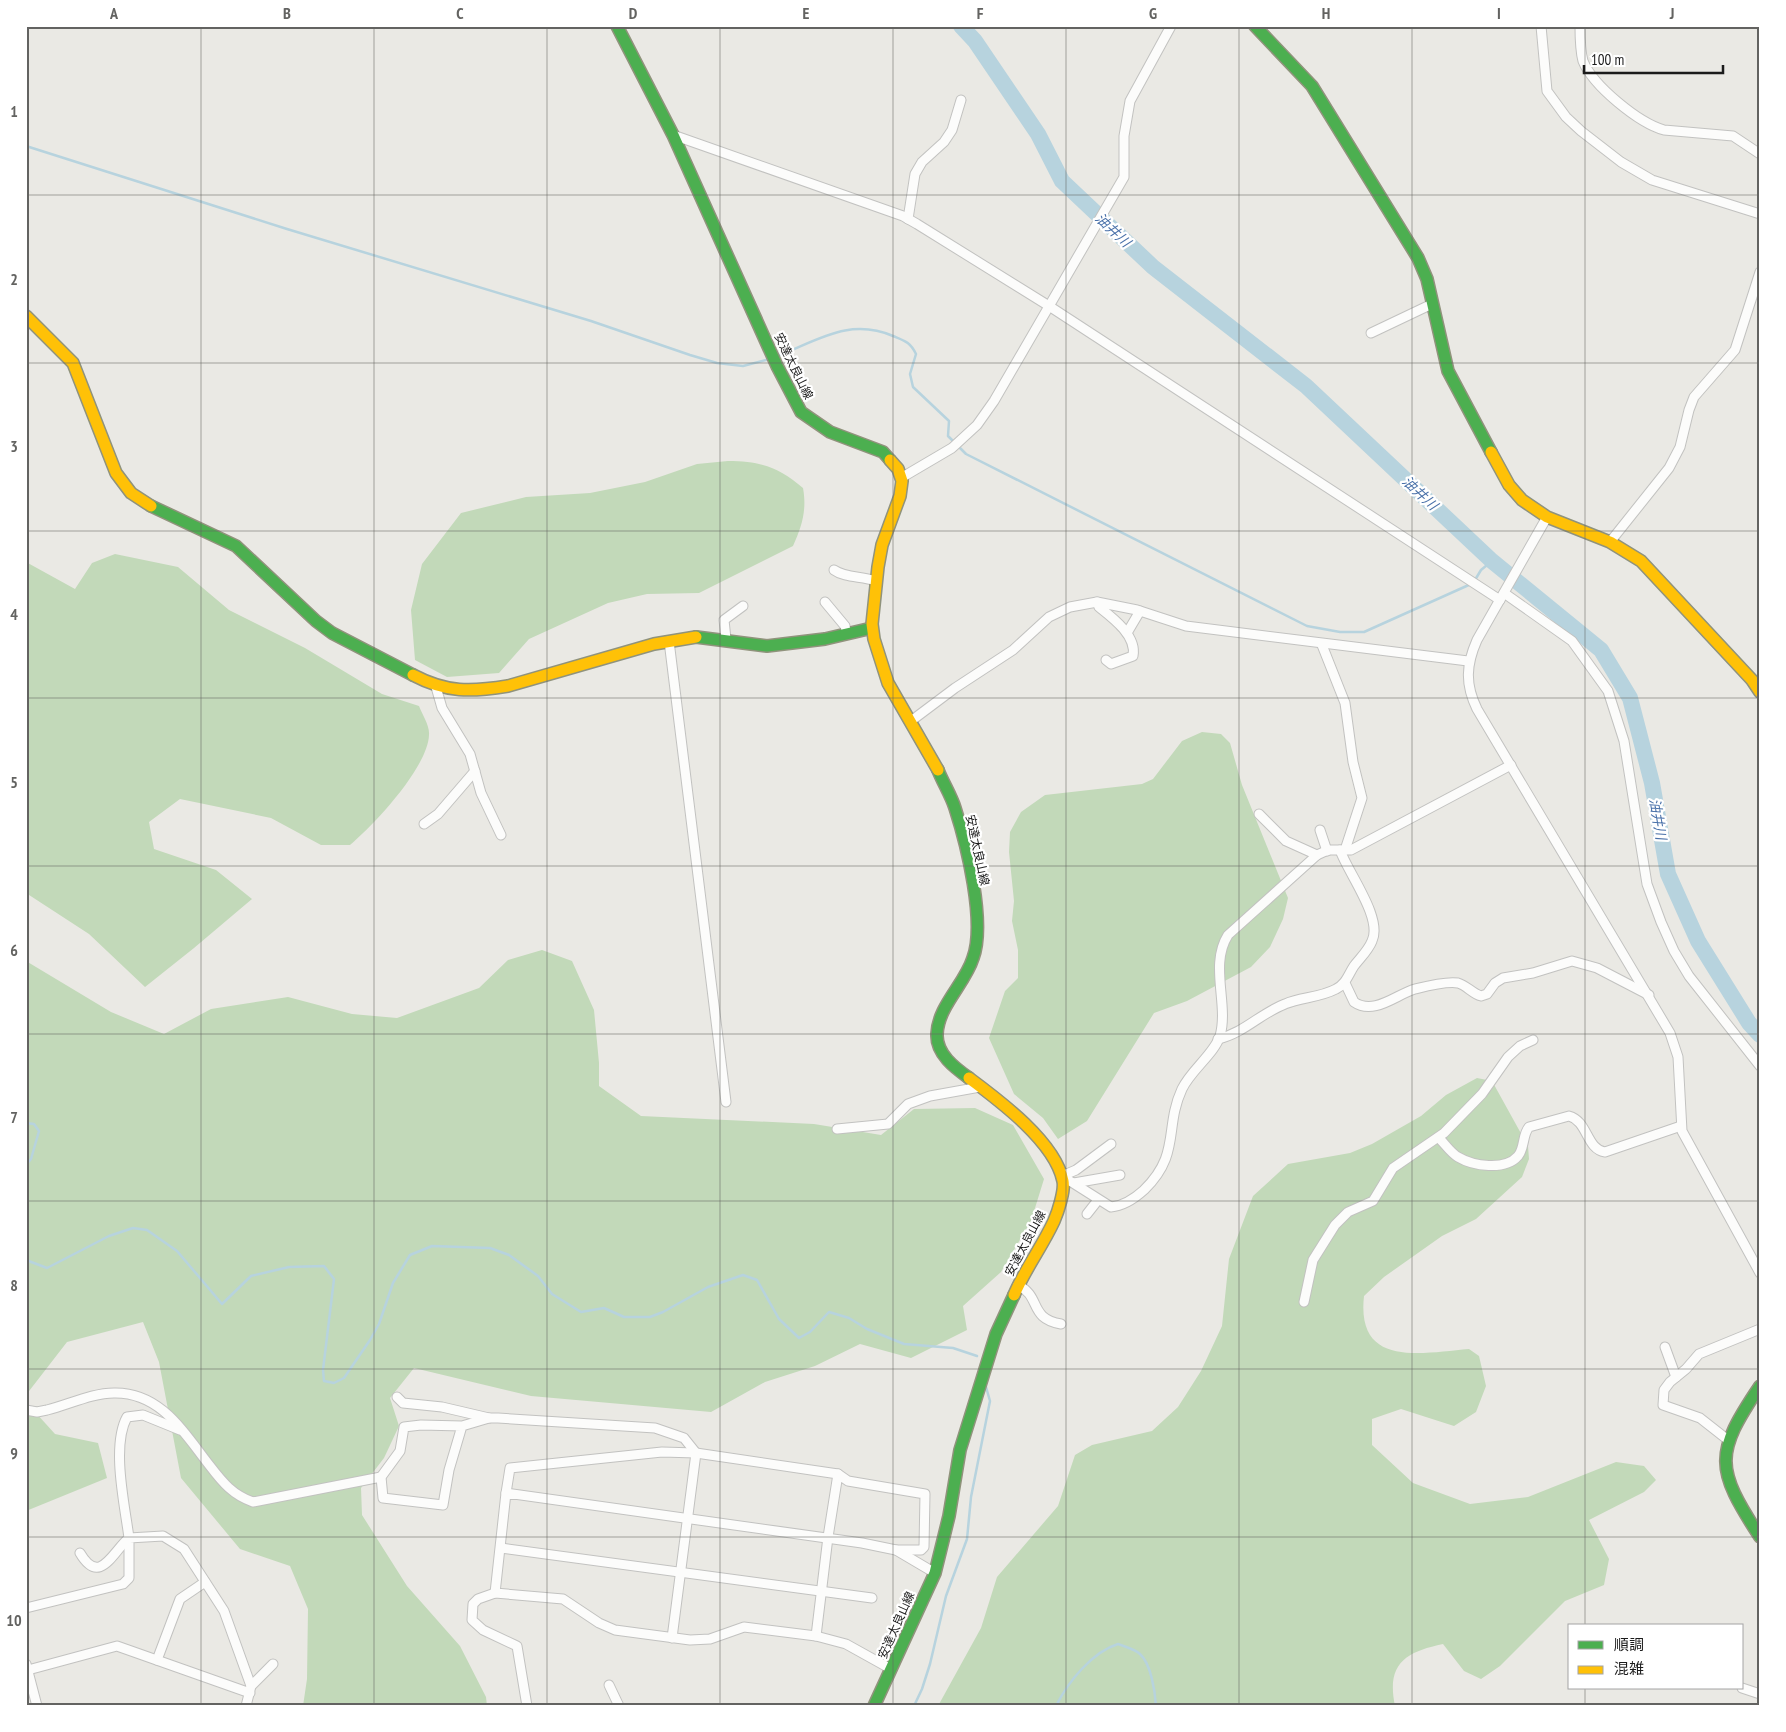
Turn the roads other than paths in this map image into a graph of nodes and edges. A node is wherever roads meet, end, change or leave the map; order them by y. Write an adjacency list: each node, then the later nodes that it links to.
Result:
1 (617, 26): 7 (street, 安達太良山線)
2 (1171, 26): 13 (street)
3 (1255, 26): 12 (street)
4 (1541, 26): 9 (street)
5 (1580, 26): 8 (street)
6 (961, 100): 10 (street)
7 (673, 135): 10 (street); 16 (street, 安達太良山線)
8 (1760, 154)
9 (1760, 214)
10 (908, 219): 13 (street)
11 (1760, 272): 18 (street)
12 (1432, 304): 15 (street); 17 (street)
13 (1049, 306): 16 (street); 21 (street)
14 (26, 316): 34 (street)
15 (1370, 333)
16 (901, 478): 20 (street, 安達太良山線)
17 (1547, 517): 18 (street); 21 (street)
18 (1610, 542): 35 (street)
19 (834, 570): 20 (street)
20 (876, 580): 26 (street, 安達太良山線)
21 (1502, 597): 33 (street); 50 (street)
22 (825, 602): 28 (street)
23 (1096, 602): 25 (street); 27 (street); 36 (street)
24 (743, 606): 29 (street)
25 (1140, 611): 27 (street); 31 (street)
26 (872, 628): 28 (street); 36 (street, 安達太良山線)
27 (1127, 633): 32 (street)
28 (847, 634): 29 (street)
29 (726, 639): 30 (street)
30 (669, 642): 34 (street); 52 (street)
31 (1322, 645): 33 (street); 43 (street)
32 (1106, 660)
33 (1468, 661): 37 (street)
34 (436, 687): 38 (street)
35 (1760, 692)
36 (911, 721): 51 (street, 安達太良山線)
37 (1511, 765): 43 (street); 47 (street)
38 (475, 771): 40 (street); 42 (street)
39 (1259, 814): 45 (street)
40 (424, 824)
41 (1320, 830): 44 (street)
42 (501, 835)
43 (1343, 850): 44 (street); 46 (street)
44 (1327, 851): 45 (street)
45 (1317, 855): 48 (street)
46 (1345, 983): 47 (street); 48 (street)
47 (1649, 995): 53 (street)
48 (1218, 1040): 60 (street)
49 (1533, 1040): 55 (street)
50 (1760, 1066)
51 (980, 1086): 54 (street); 58 (street, 安達太良山線)
52 (726, 1102)
53 (1681, 1126): 55 (street); 62 (street)
54 (837, 1129)
55 (1439, 1138): 64 (street)
56 (1111, 1144): 58 (street)
57 (1120, 1175): 59 (street)
58 (1062, 1176): 59 (street); 63 (street, 安達太良山線)
59 (1074, 1183): 60 (street)
60 (1098, 1200): 61 (street)
61 (1087, 1214)
62 (1760, 1273)
63 (1018, 1285): 65 (street); 88 (street, 安達太良山線)
64 (1304, 1302)
65 (1061, 1324)
66 (1760, 1329): 68 (street)
67 (1665, 1347): 68 (street)
68 (1676, 1376): 75 (street)
69 (1760, 1386): 75 (street)
70 (397, 1397): 72 (street)
71 (26, 1410): 74 (street)
72 (489, 1418): 73 (street); 76 (street)
73 (462, 1426): 78 (street); 78 (street)
74 (183, 1431): 78 (street); 83 (street)
75 (1728, 1440): 82 (street)
76 (696, 1453): 77 (street); 79 (street); 80 (street)
77 (838, 1474): 81 (street); 85 (street)
78 (381, 1477)
79 (506, 1493): 80 (street); 84 (street)
80 (687, 1518): 81 (street); 87 (street)
81 (828, 1537): 85 (street); 90 (street)
82 (1760, 1537)
83 (129, 1538): 86 (street); 89 (street); 93 (street)
84 (501, 1548): 87 (street); 91 (street)
85 (896, 1550): 88 (street)
86 (80, 1553)
87 (679, 1572): 90 (street); 95 (street)
88 (935, 1573): 99 (street, 安達太良山線)
89 (205, 1582): 96 (street); 102 (street)
90 (822, 1592): 92 (street); 94 (street)
91 (495, 1593): 95 (street); 106 (street)
92 (872, 1598)
93 (26, 1608)
94 (816, 1636): 95 (street); 99 (street)
95 (672, 1638)
96 (157, 1660): 98 (street); 102 (street)
97 (273, 1664): 102 (street)
98 (27, 1667): 104 (street)
99 (891, 1669): 108 (street, 安達太良山線)
100 (609, 1685): 107 (street)
101 (1744, 1689): 103 (street)
102 (250, 1690): 105 (street)
103 (1760, 1694)
104 (37, 1706)
105 (246, 1706)
106 (527, 1706)
107 (619, 1706)
108 (874, 1706)

